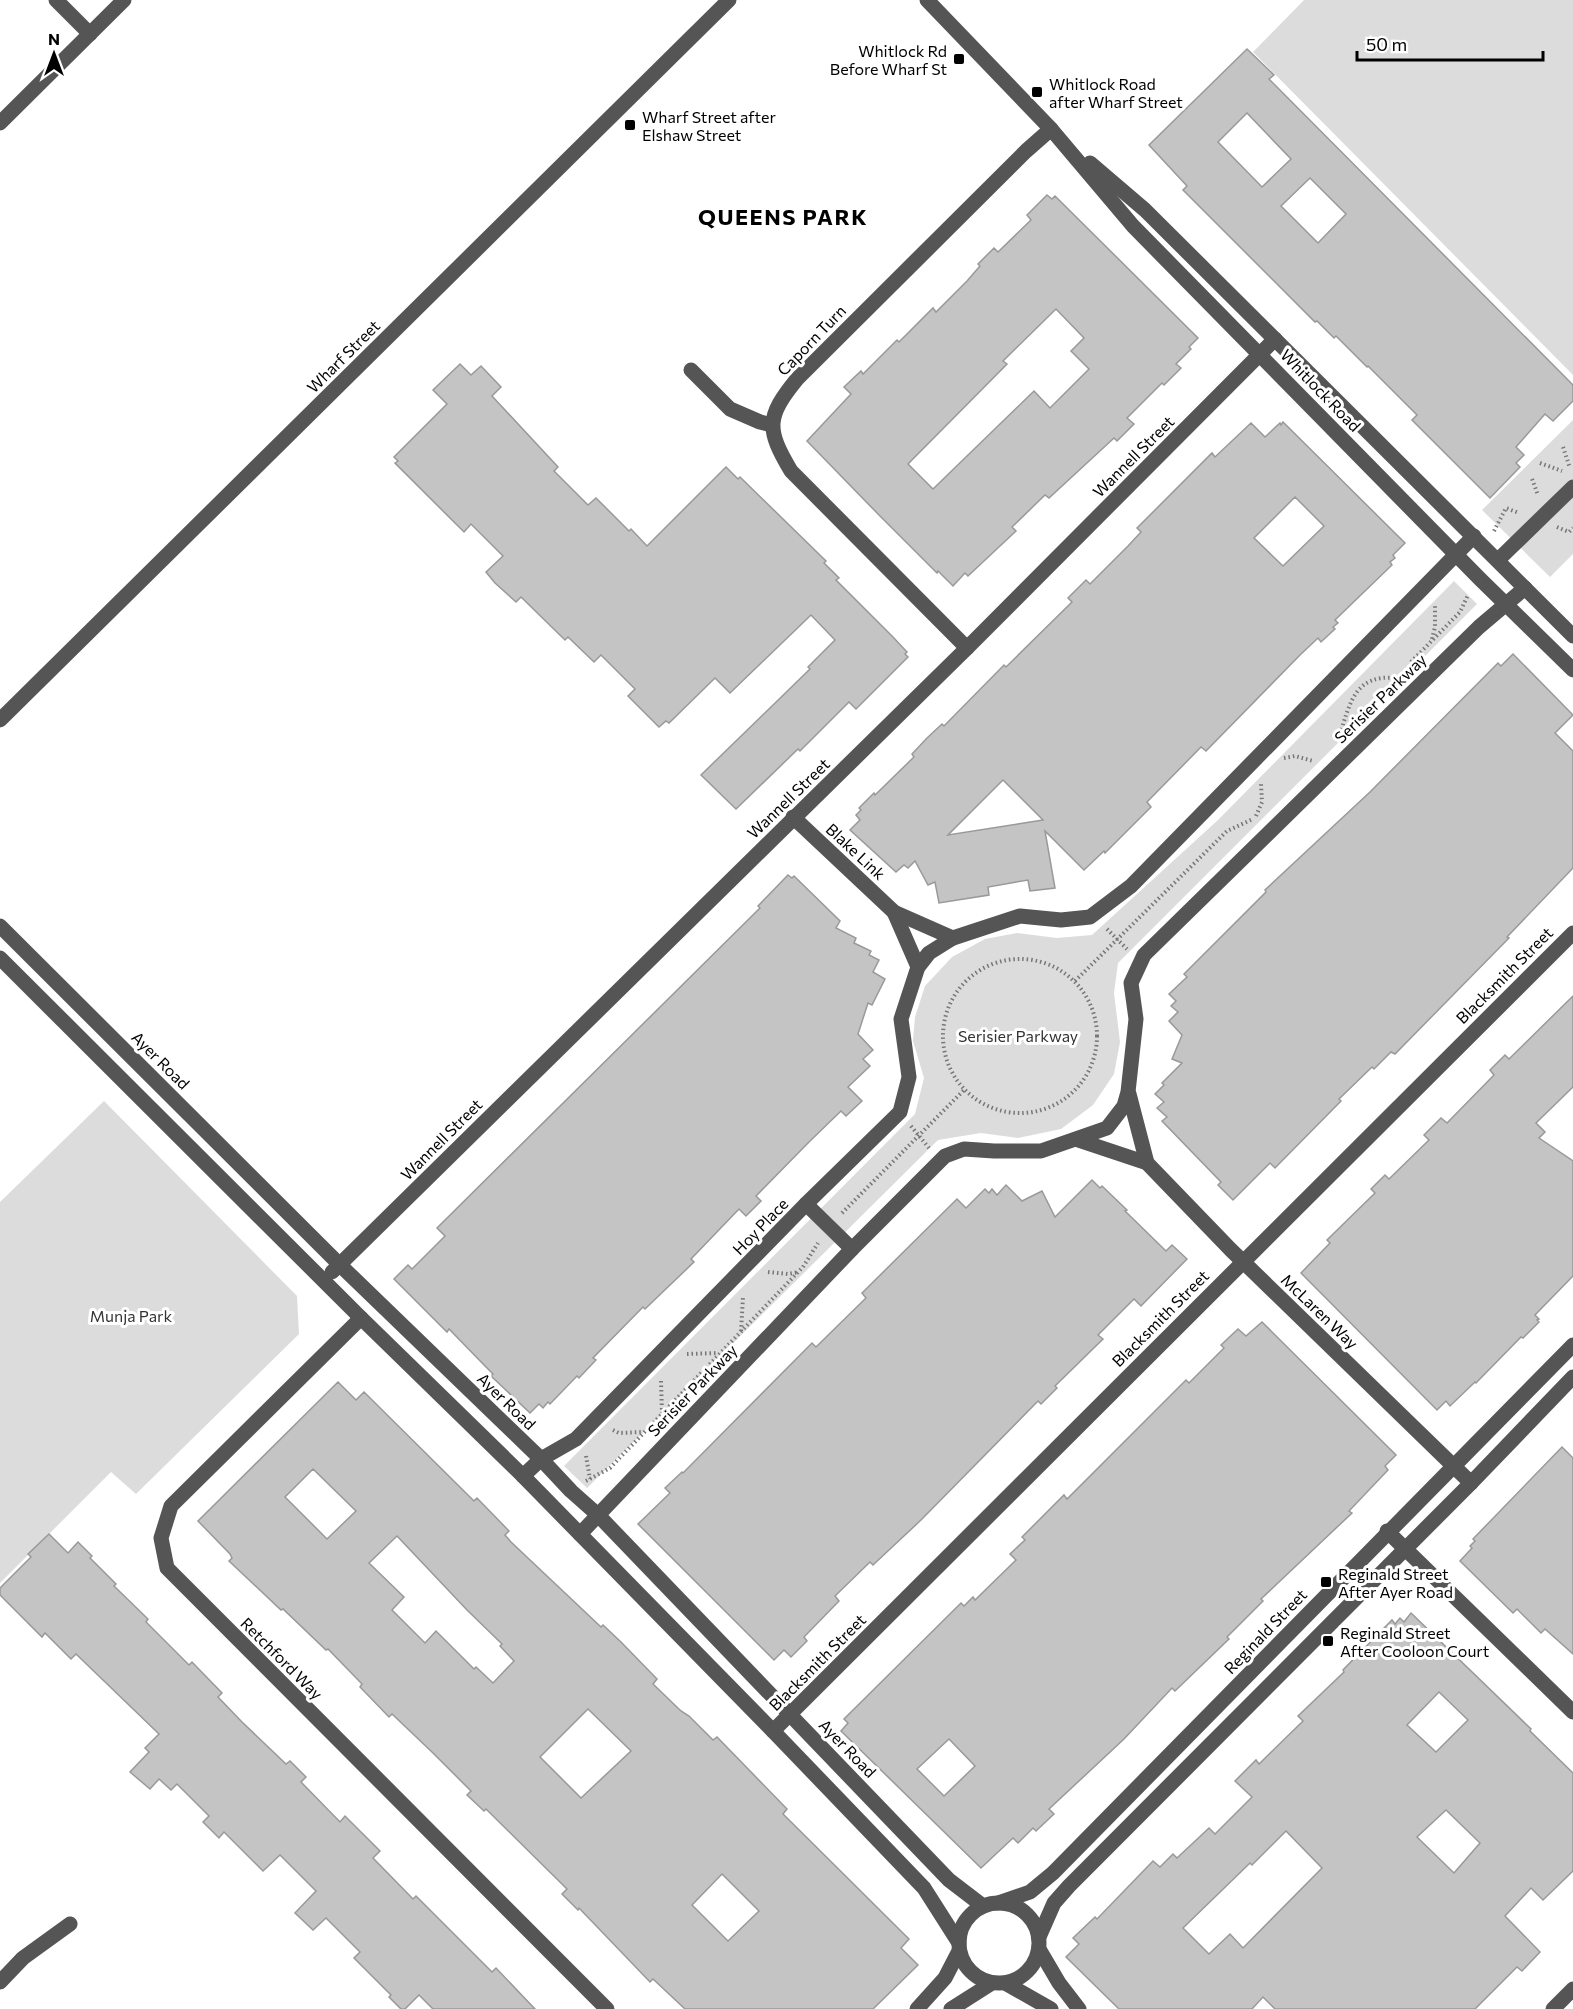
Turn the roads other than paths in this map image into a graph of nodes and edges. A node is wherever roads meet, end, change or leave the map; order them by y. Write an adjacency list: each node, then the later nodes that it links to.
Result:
1 (56, 0): 7 (street)
2 (124, 0): 7 (street)
3 (723, 0): 6 (street, Wharf Street)
4 (729, 0): 6 (street, Wharf Street)
5 (927, 0): 9 (street, Whitlock Road)
6 (711, 16): 23 (street, Wharf Street)
7 (90, 34): 8 (street)
8 (0, 123)
9 (1051, 129): 10 (street, Whitlock Road); 11 (street, Whitlock Road); 13 (street, Caporn Turn)
10 (1275, 339): 11 (street, Wannell Street); 15 (street, Whitlock Road)
11 (1260, 354): 16 (street, Whitlock Road); 21 (street, Wannell Street)
12 (691, 370): 13 (street)
13 (772, 425): 21 (street)
14 (1573, 487): 17 (street)
15 (1474, 536): 16 (street); 17 (street, Whitlock Road)
16 (1456, 554): 19 (street, Whitlock Road); 28 (street)
17 (1498, 560): 18 (street, Whitlock Road)
18 (1525, 588): 19 (street, Serisier Parkway); 20 (street, Whitlock Road)
19 (1507, 604): 22 (street, Whitlock Road); 31 (street, Serisier Parkway)
20 (1573, 636)
21 (967, 648): 24 (street, Wannell Street)
22 (1573, 670)
23 (0, 720)
24 (793, 817): 25 (street, Blake Link); 37 (street, Wannell Street)
25 (894, 912): 28 (street, Blake Link); 30 (street, Blake Link)
26 (0, 926): 37 (street, Ayer Road)
27 (1573, 933): 36 (street, Blacksmith Street)
28 (953, 939): 30 (street, Hoy Place)
29 (0, 958): 38 (street)
30 (918, 967): 34 (street, Hoy Place)
31 (1128, 1092): 32 (street, Serisier Parkway); 33 (street, McLaren Way)
32 (1078, 1140): 33 (street, McLaren Way); 35 (street, Serisier Parkway)
33 (1147, 1163): 36 (street, McLaren Way)
34 (806, 1204): 35 (street); 42 (street, Hoy Place)
35 (852, 1249): 46 (street, Serisier Parkway)
36 (1243, 1261): 43 (street, McLaren Way); 51 (street, Blacksmith Street)
37 (339, 1264): 38 (street, Wannell Street); 42 (street, Ayer Road)
38 (324, 1280): 39 (street)
39 (362, 1318): 44 (street); 60 (street, Retchford Way)
40 (1572, 1347): 43 (street, Reginald Street)
41 (1573, 1377): 45 (street)
42 (541, 1459): 44 (street, Hoy Place); 46 (street, Ayer Road)
43 (1453, 1466): 45 (street, McLaren Way); 47 (street, Reginald Street)
44 (523, 1476): 48 (street)
45 (1471, 1482): 49 (street)
46 (597, 1515): 48 (street, Serisier Parkway); 51 (street, Ayer Road)
47 (1388, 1531): 49 (street); 53 (street, Reginald Street)
48 (580, 1534): 52 (street)
49 (1405, 1547): 50 (street); 55 (street)
50 (1573, 1712)
51 (791, 1714): 52 (street, Blacksmith Street); 53 (street, Ayer Road)
52 (773, 1731): 56 (street)
53 (991, 1905): 55 (street); 56 (street)
54 (70, 1924): 57 (street)
55 (1039, 1943): 58 (street); 64 (street)
56 (959, 1947): 58 (street); 61 (street)
57 (0, 1982)
58 (998, 1983): 62 (street); 63 (street)
59 (1573, 1989): 65 (street)
60 (608, 2009)
61 (917, 2009)
62 (951, 2009)
63 (1051, 2009)
64 (1079, 2009)
65 (1553, 2009)

